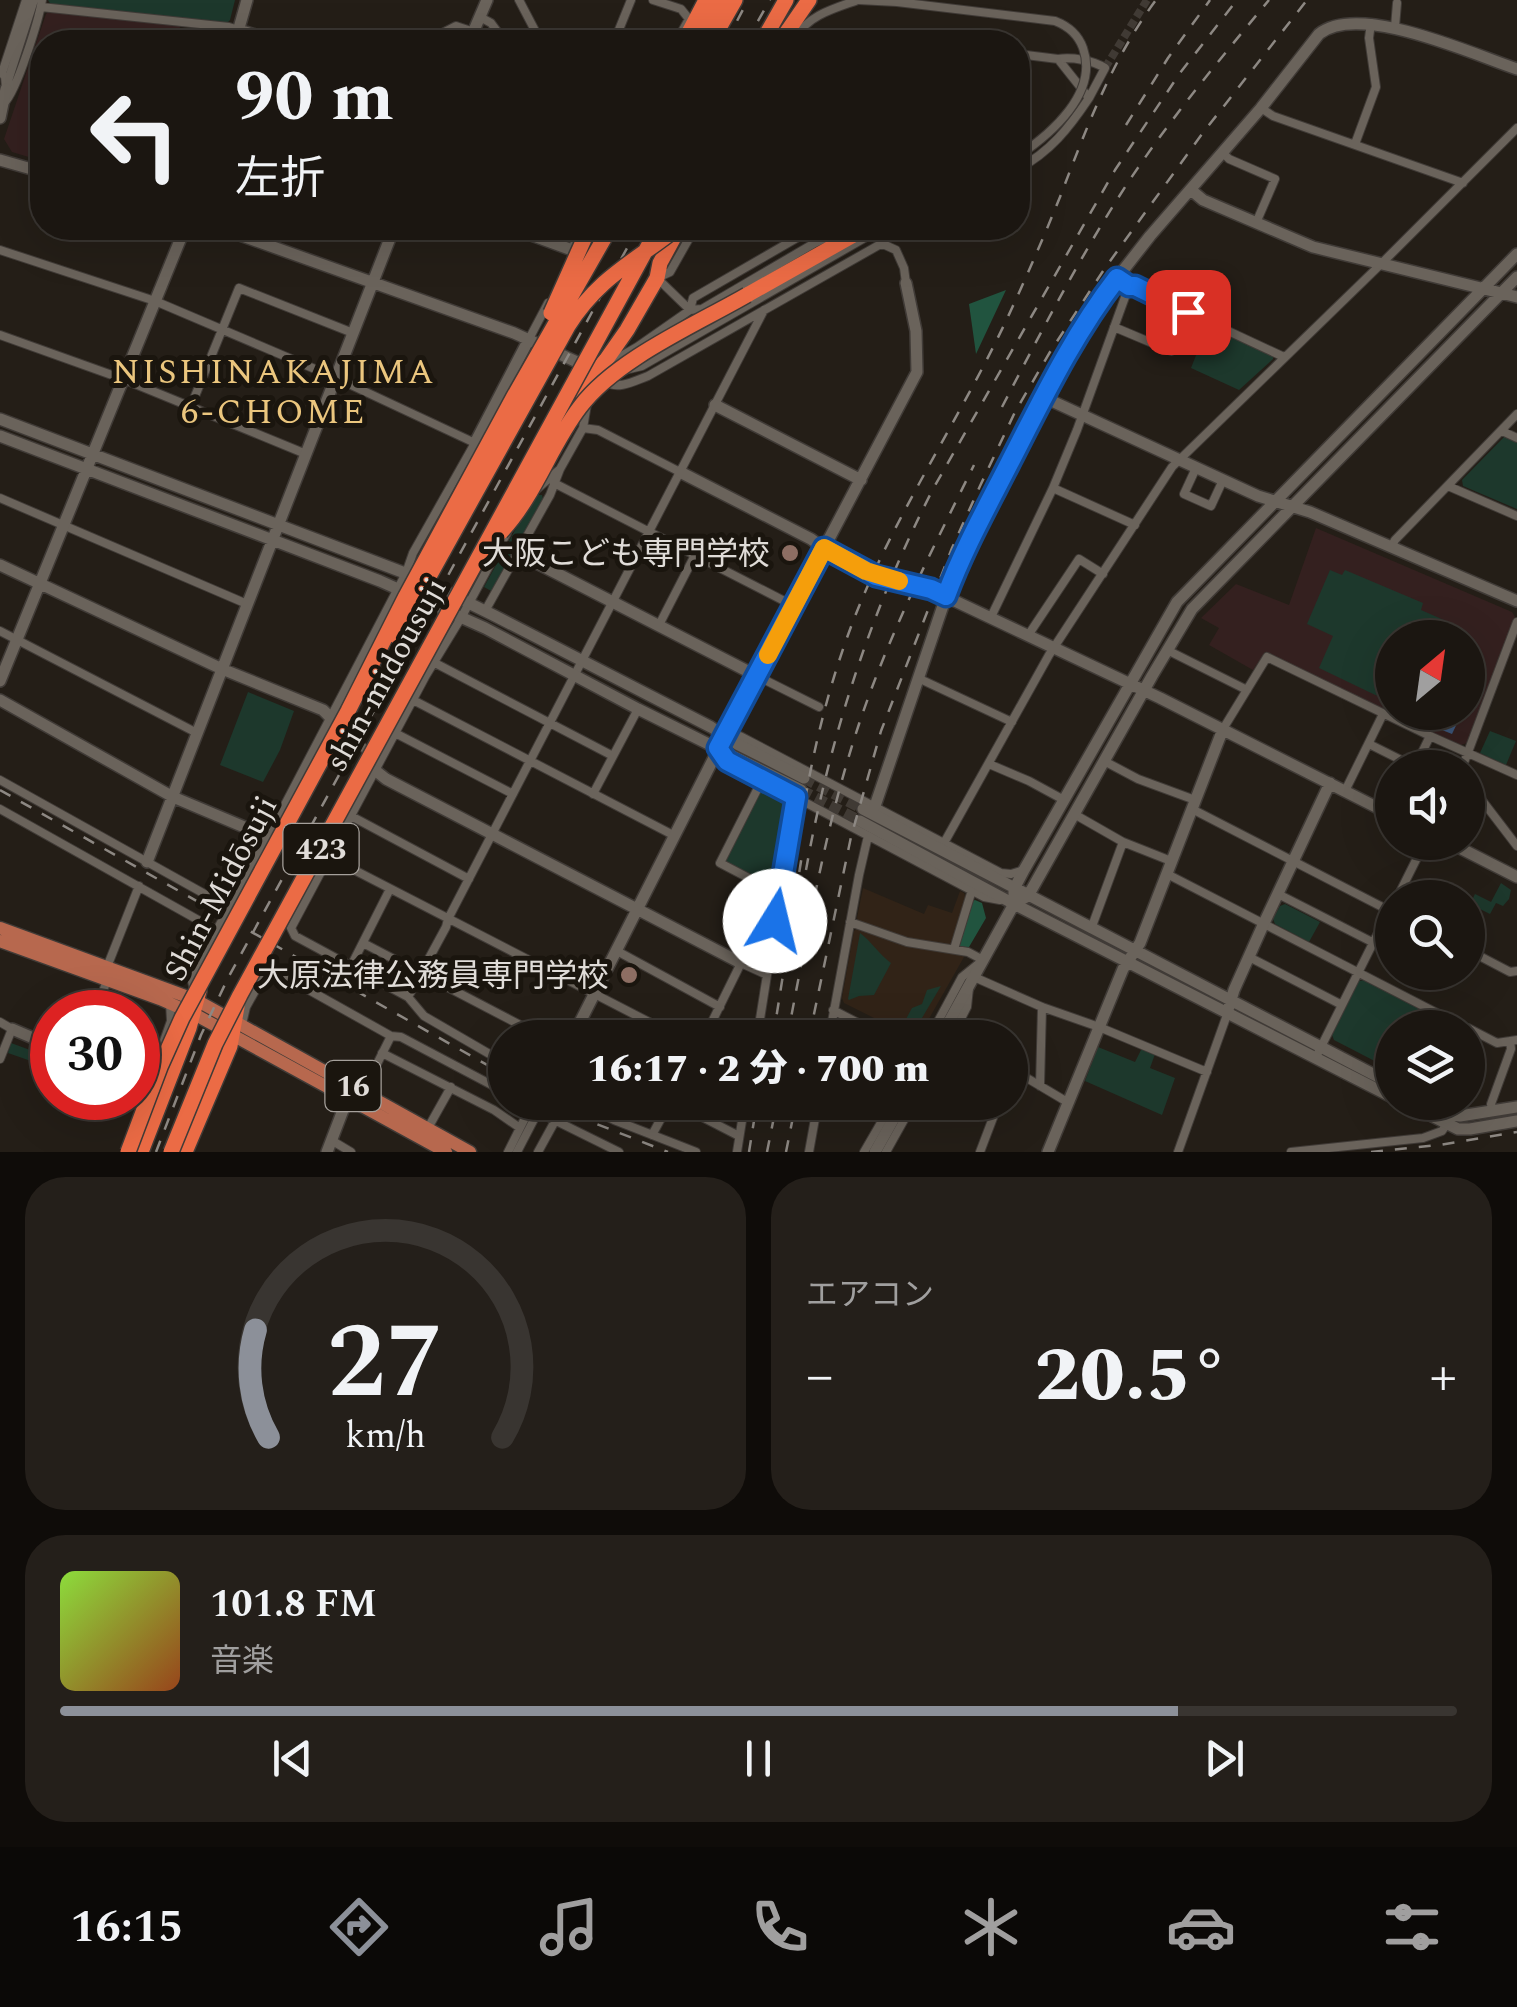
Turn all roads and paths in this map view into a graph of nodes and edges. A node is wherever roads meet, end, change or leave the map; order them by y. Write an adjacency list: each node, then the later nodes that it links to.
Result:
1 (247, 0): 19 (street)
2 (487, 0): 15 (street)
3 (518, 0): 22 (street)
4 (631, 0): 23 (street)
5 (653, 0): 24 (street)
6 (706, 0): 25 (highway)
7 (721, 0): 26 (highway)
8 (735, 0): 27 (highway)
9 (788, 0): 28 (highway); 29 (highway)
10 (801, 0): 30 (highway)
11 (809, 0): 31 (highway)
12 (858, 0): 32 (street); 44 (street, bridge)
13 (36, 2): 18 (street); 36 (street); 37 (street); 39 (street)
14 (1397, 3): 17 (street)
15 (480, 17): 20 (street); 21 (street)
16 (1372, 24): 17 (street); 40 (street); 43 (street)
17 (1396, 27): 35 (street)
18 (232, 30)
19 (239, 30)
20 (474, 30)
21 (496, 30)
22 (534, 30)
23 (619, 30)
24 (685, 30)
25 (687, 30)
26 (705, 30)
27 (719, 30)
28 (769, 30)
29 (786, 30)
30 (789, 30)
31 (791, 30)
32 (798, 30)
33 (1030, 56): 34 (street)
34 (1058, 59): 38 (street); 38 (street)
35 (1517, 69)
36 (1, 73): 37 (street)
37 (6, 88): 39 (street)
38 (1089, 98): 47 (street)
39 (4, 103): 41 (street)
40 (1262, 108): 43 (street); 45 (street)
41 (0, 118)
42 (1517, 128): 49 (street)
43 (1355, 144): 49 (street)
44 (1030, 146)
45 (1223, 153): 50 (street); 51 (street)
46 (0, 160): 48 (street)
47 (1030, 161)
48 (30, 169)
49 (1463, 183): 73 (street)
50 (1191, 190): 51 (street); 76 (street)
51 (1256, 223): 73 (street)
52 (180, 240): 83 (street)
53 (268, 240): 77 (street)
54 (389, 240): 77 (street)
55 (545, 240): 70 (street)
56 (576, 240): 70 (street)
57 (584, 240): 99 (highway, bridge)
58 (593, 240): 84 (highway, 423)
59 (603, 240): 99 (highway, shin-midousuji / 423, bridge)
60 (651, 240): 136 (highway, shin-midousuji / 423, bridge)
61 (661, 240): 174 (highway, bridge)
62 (672, 240): 75 (highway, 423)
63 (688, 240): 75 (street)
64 (793, 240): 85 (street)
65 (822, 240): 85 (street)
66 (852, 240): 136 (highway, bridge)
67 (854, 240): 95 (street)
68 (863, 240): 72 (street)
69 (0, 250): 83 (street)
70 (572, 250): 88 (street)
71 (1517, 254): 80 (street)
72 (852, 260): 78 (street); 86 (street)
73 (1382, 264): 80 (street); 94 (street)
74 (1517, 277): 81 (street)
75 (657, 278): 85 (street); 95 (highway, 423)
76 (1117, 278): 79 (street); 98 (street)
77 (372, 282): 91 (street); 93 (street)
78 (906, 283): 118 (street)
79 (1129, 286): 87 (street); 89 (street)
80 (1484, 288): 81 (street); 124 (street)
81 (1501, 293): 82 (street); 126 (street)
82 (1517, 297)
83 (155, 301): 90 (street); 97 (street)
84 (563, 302): 88 (street); 93 (highway, 423)
85 (690, 310): 95 (street)
86 (764, 310): 95 (street); 100 (street)
87 (1188, 312): 89 (street); 94 (street)
88 (540, 318): 93 (street)
89 (1114, 328): 103 (street)
90 (222, 329): 91 (street); 96 (street); 101 (street)
91 (353, 333): 96 (street)
92 (0, 335): 97 (street)
93 (535, 342): 95 (street); 109 (street); 141 (highway, 423)
94 (1284, 357): 113 (street)
95 (596, 371): 105 (street); 112 (highway, 423)
96 (336, 378): 109 (street); 111 (street)
97 (123, 379): 101 (street); 110 (street)
98 (1042, 397): 103 (street); 144 (street)
99 (512, 398): 174 (highway, shin-midousuji / 423, bridge)
100 (715, 405): 117 (street); 118 (street)
101 (191, 406): 111 (street)
102 (1517, 414): 106 (street)
103 (1082, 415): 113 (street); 122 (street)
104 (0, 418): 110 (street)
105 (583, 428): 114 (street); 117 (street)
106 (1502, 431): 108 (street); 121 (street)
107 (0, 436): 116 (street)
108 (1517, 438)
109 (475, 443): 141 (street)
110 (93, 454): 116 (street); 128 (street)
111 (306, 454): 128 (street)
112 (539, 460): 125 (highway); 129 (highway, 423)
113 (1178, 460): 115 (street); 131 (street)
114 (560, 468): 120 (street); 125 (street)
115 (1196, 468): 119 (street); 119 (street)
116 (86, 469): 130 (street); 133 (street)
117 (680, 472): 132 (street); 135 (street)
118 (861, 480): 135 (street)
119 (1223, 480): 124 (street)
120 (554, 483): 132 (street); 137 (street)
121 (1448, 486): 127 (street); 134 (street)
122 (1053, 488): 131 (street); 151 (street)
123 (0, 498): 130 (street)
124 (1273, 502): 126 (street); 166 (street)
125 (520, 505): 129 (highway); 149 (street)
126 (1292, 506): 134 (street); 158 (street)
127 (1517, 516)
128 (279, 524): 133 (street); 141 (street)
129 (499, 524): 149 (highway, 423)
130 (63, 525): 142 (street); 147 (street)
131 (1135, 525): 140 (street)
132 (649, 531): 138 (street); 146 (street)
133 (273, 539): 143 (street); 147 (street)
134 (1391, 547): 145 (street)
135 (826, 550): 144 (street); 148 (street)
136 (482, 552): 331 (highway, shin-midousuji / 423, bridge)
137 (517, 553): 146 (street); 150 (street)
138 (695, 556): 148 (street); 153 (street)
139 (0, 565): 142 (street)
140 (1103, 574): 155 (street); 157 (street)
141 (412, 576): 143 (highway, 423); 149 (street)
142 (39, 584): 156 (street); 161 (street)
143 (403, 592): 149 (street); 175 (highway, 423)
144 (942, 595): 151 (street); 164 (street)
145 (1517, 601)
146 (613, 602): 153 (street); 160 (street)
147 (247, 604): 161 (street)
148 (794, 606): 163 (street)
149 (460, 608): 150 (street); 159 (highway, 423); 159 (street); 162 (street)
150 (485, 611): 160 (street)
151 (991, 617): 155 (street)
152 (1517, 622): 187 (street)
153 (659, 626): 163 (street)
154 (0, 631): 156 (street)
155 (1029, 634): 157 (street)
156 (17, 640): 165 (street); 181 (street)
157 (1054, 646): 166 (street); 177 (street)
158 (1167, 650): 167 (street); 168 (street)
159 (432, 657): 170 (street); 176 (street); 193 (highway, 423)
160 (582, 661): 162 (street); 184 (street)
161 (222, 669): 175 (street); 181 (street)
162 (575, 675): 172 (street); 176 (street)
163 (758, 676): 171 (street); 184 (street)
164 (920, 679): 177 (street); 208 (street)
165 (0, 681)
166 (1130, 684): 167 (street); 203 (street)
167 (1144, 690): 178 (street); 190 (street)
168 (1247, 690): 173 (street); 178 (street)
169 (0, 700): 202 (street)
170 (413, 700): 182 (street); 189 (street)
171 (819, 706)
172 (638, 708): 184 (street); 188 (street)
173 (1375, 710)
174 (348, 711): 329 (highway, Shin-Midōsuji / 423, bridge)
175 (335, 722): 193 (street); 215 (street); 269 (highway, 423)
176 (550, 722): 188 (street); 189 (street)
177 (1012, 722): 192 (street)
178 (1223, 729): 197 (street); 204 (street)
179 (1375, 730): 185 (street)
180 (1417, 730): 183 (street)
181 (198, 733): 202 (street)
182 (396, 733): 193 (street); 200 (street)
183 (1430, 736): 185 (street); 186 (street)
184 (722, 742): 196 (street); 198 (street); 208 (street); 213 (street)
185 (1368, 744): 199 (street)
186 (1460, 750)
187 (1468, 750)
188 (613, 756): 201 (street)
189 (530, 761): 200 (street); 201 (street)
190 (1104, 761): 204 (street); 209 (street)
191 (1485, 761): 194 (street)
192 (989, 764): 203 (street); 218 (street)
193 (373, 766): 210 (street); 212 (street); 216 (highway, 423)
194 (1517, 775)
195 (0, 780): 223 (street)
196 (762, 780): 198 (street); 232 (street)
197 (1330, 784): 199 (street); 221 (street)
198 (800, 788): 214 (street); 232 (street)
199 (1345, 791): 206 (street)
200 (514, 794): 212 (street)
201 (593, 794): 213 (street)
202 (172, 797): 215 (street); 223 (street)
203 (1064, 800): 225 (street)
204 (1193, 804): 221 (street); 224 (street)
205 (1485, 804): 219 (street)
206 (1375, 806)
207 (0, 809): 228 (street)
208 (866, 812): 218 (street); 230 (street); 236 (street)
209 (1074, 814): 217 (street); 234 (street)
210 (352, 816): 211 (street); 227 (street)
211 (345, 827): 216 (street); 220 (street)
212 (492, 834): 227 (street); 238 (street)
213 (674, 836): 238 (street)
214 (868, 836): 231 (street); 240 (street)
215 (268, 837): 237 (street)
216 (328, 838): 286 (highway, 423)
217 (1123, 842): 224 (street); 243 (street)
218 (944, 844): 225 (street)
219 (1517, 846)
220 (329, 857): 229 (street); 255 (street)
221 (1293, 860): 233 (street); 235 (street)
222 (1483, 860): 226 (street)
223 (147, 862): 237 (street)
224 (1169, 868): 241 (street); 250 (street)
225 (1024, 870): 230 (street)
226 (1517, 877)
227 (469, 878): 239 (street)
228 (139, 886): 244 (street); 258 (street)
229 (390, 888): 239 (street); 246 (street)
230 (1014, 888): 234 (street); 236 (street)
231 (972, 890): 236 (street); 248 (street)
232 (779, 894): 260 (street)
233 (1278, 894): 241 (street); 247 (street)
234 (1028, 896): 236 (street); 243 (street)
235 (1375, 901)
236 (1014, 904): 250 (street); 253 (street)
237 (228, 907): 244 (street)
238 (638, 909): 249 (street); 254 (street)
239 (448, 919): 259 (street); 263 (street)
240 (850, 922): 248 (street); 271 (street)
241 (1264, 922): 251 (street); 257 (street)
242 (0, 928): 258 (main road, 16)
243 (1091, 929): 250 (street)
244 (216, 930): 269 (street)
245 (0, 942): 258 (main road, 16)
246 (362, 943): 255 (street); 259 (street)
247 (1374, 943): 257 (street)
248 (954, 950): 253 (street)
249 (616, 951): 263 (street); 267 (street)
250 (1131, 956): 268 (street); 284 (street)
251 (1249, 957): 266 (street); 268 (street)
252 (1485, 959): 256 (street)
253 (983, 960): 261 (street); 280 (street)
254 (741, 962): 260 (street); 267 (street)
255 (351, 966): 264 (street)
256 (1517, 971)
257 (1359, 972): 266 (street); 272 (street)
258 (107, 974): 262 (street); 265 (main road, 16); 269 (main road, 16)
259 (421, 974): 264 (street); 273 (street)
260 (768, 976): 277 (street)
261 (972, 981): 270 (street); 281 (street); 282 (street)
262 (102, 990)
263 (594, 994): 274 (street); 275 (street)
264 (408, 997): 292 (street)
265 (170, 1004): 269 (main road, 16); 291 (street)
266 (1342, 1004): 293 (street)
267 (720, 1006): 276 (street)
268 (1229, 1006): 293 (street); 296 (street)
269 (195, 1007): 286 (main road, 16); 330 (highway)
270 (1042, 1008): 284 (street); 300 (street)
271 (834, 1010): 278 (street); 279 (street)
272 (1432, 1010)
273 (510, 1020)
274 (581, 1020)
275 (645, 1020)
276 (713, 1020)
277 (759, 1020)
278 (832, 1020)
279 (853, 1020)
280 (939, 1020)
281 (950, 1020)
282 (961, 1020)
283 (0, 1022): 285 (street)
284 (1099, 1027): 296 (street); 305 (street)
285 (12, 1028): 287 (street); 295 (street)
286 (235, 1031): 288 (street); 303 (main road, 16); 304 (main road, 16); 332 (street); 332 (highway)
287 (30, 1036)
288 (391, 1036): 294 (street); 299 (street)
289 (1485, 1037): 290 (street)
290 (1514, 1041): 307 (street)
291 (160, 1044)
292 (488, 1052)
293 (1319, 1052): 297 (street); 302 (street)
294 (382, 1053): 301 (street); 303 (street)
295 (0, 1059)
296 (1208, 1072): 348 (street)
297 (1375, 1077)
298 (1028, 1080): 300 (street)
299 (488, 1083)
300 (1040, 1086): 305 (street)
301 (451, 1087): 324 (street); 325 (street)
302 (1375, 1087)
303 (363, 1092): 324 (main road, 16)
304 (348, 1097): 328 (street); 334 (main road, 16)
305 (1069, 1103): 347 (street)
306 (1517, 1108): 307 (street)
307 (1492, 1112): 308 (street)
308 (1485, 1113)
309 (133, 1120): 329 (street)
310 (524, 1120): 325 (street)
311 (526, 1120): 337 (street)
312 (618, 1120): 326 (street)
313 (661, 1120): 326 (street)
314 (707, 1120): 327 (street)
315 (742, 1120): 327 (street)
316 (815, 1120): 342 (street)
317 (882, 1120): 343 (street)
318 (893, 1120): 344 (street)
319 (904, 1120): 345 (street)
320 (992, 1120): 346 (street)
321 (1450, 1120): 323 (street); 349 (street)
322 (554, 1121): 338 (street); 339 (street)
323 (1517, 1121)
324 (428, 1128): 335 (main road, 16)
325 (520, 1128): 336 (street)
326 (652, 1135): 340 (street)
327 (739, 1136): 341 (street)
328 (329, 1146): 333 (street)
329 (125, 1152)
330 (141, 1152)
331 (171, 1152)
332 (188, 1152)
333 (352, 1152)
334 (446, 1152)
335 (470, 1152)
336 (508, 1152)
337 (516, 1152)
338 (538, 1152)
339 (619, 1152)
340 (696, 1152)
341 (737, 1152)
342 (809, 1152)
343 (864, 1152)
344 (875, 1152)
345 (886, 1152)
346 (980, 1152)
347 (1048, 1152)
348 (1178, 1152)
349 (1290, 1152)

